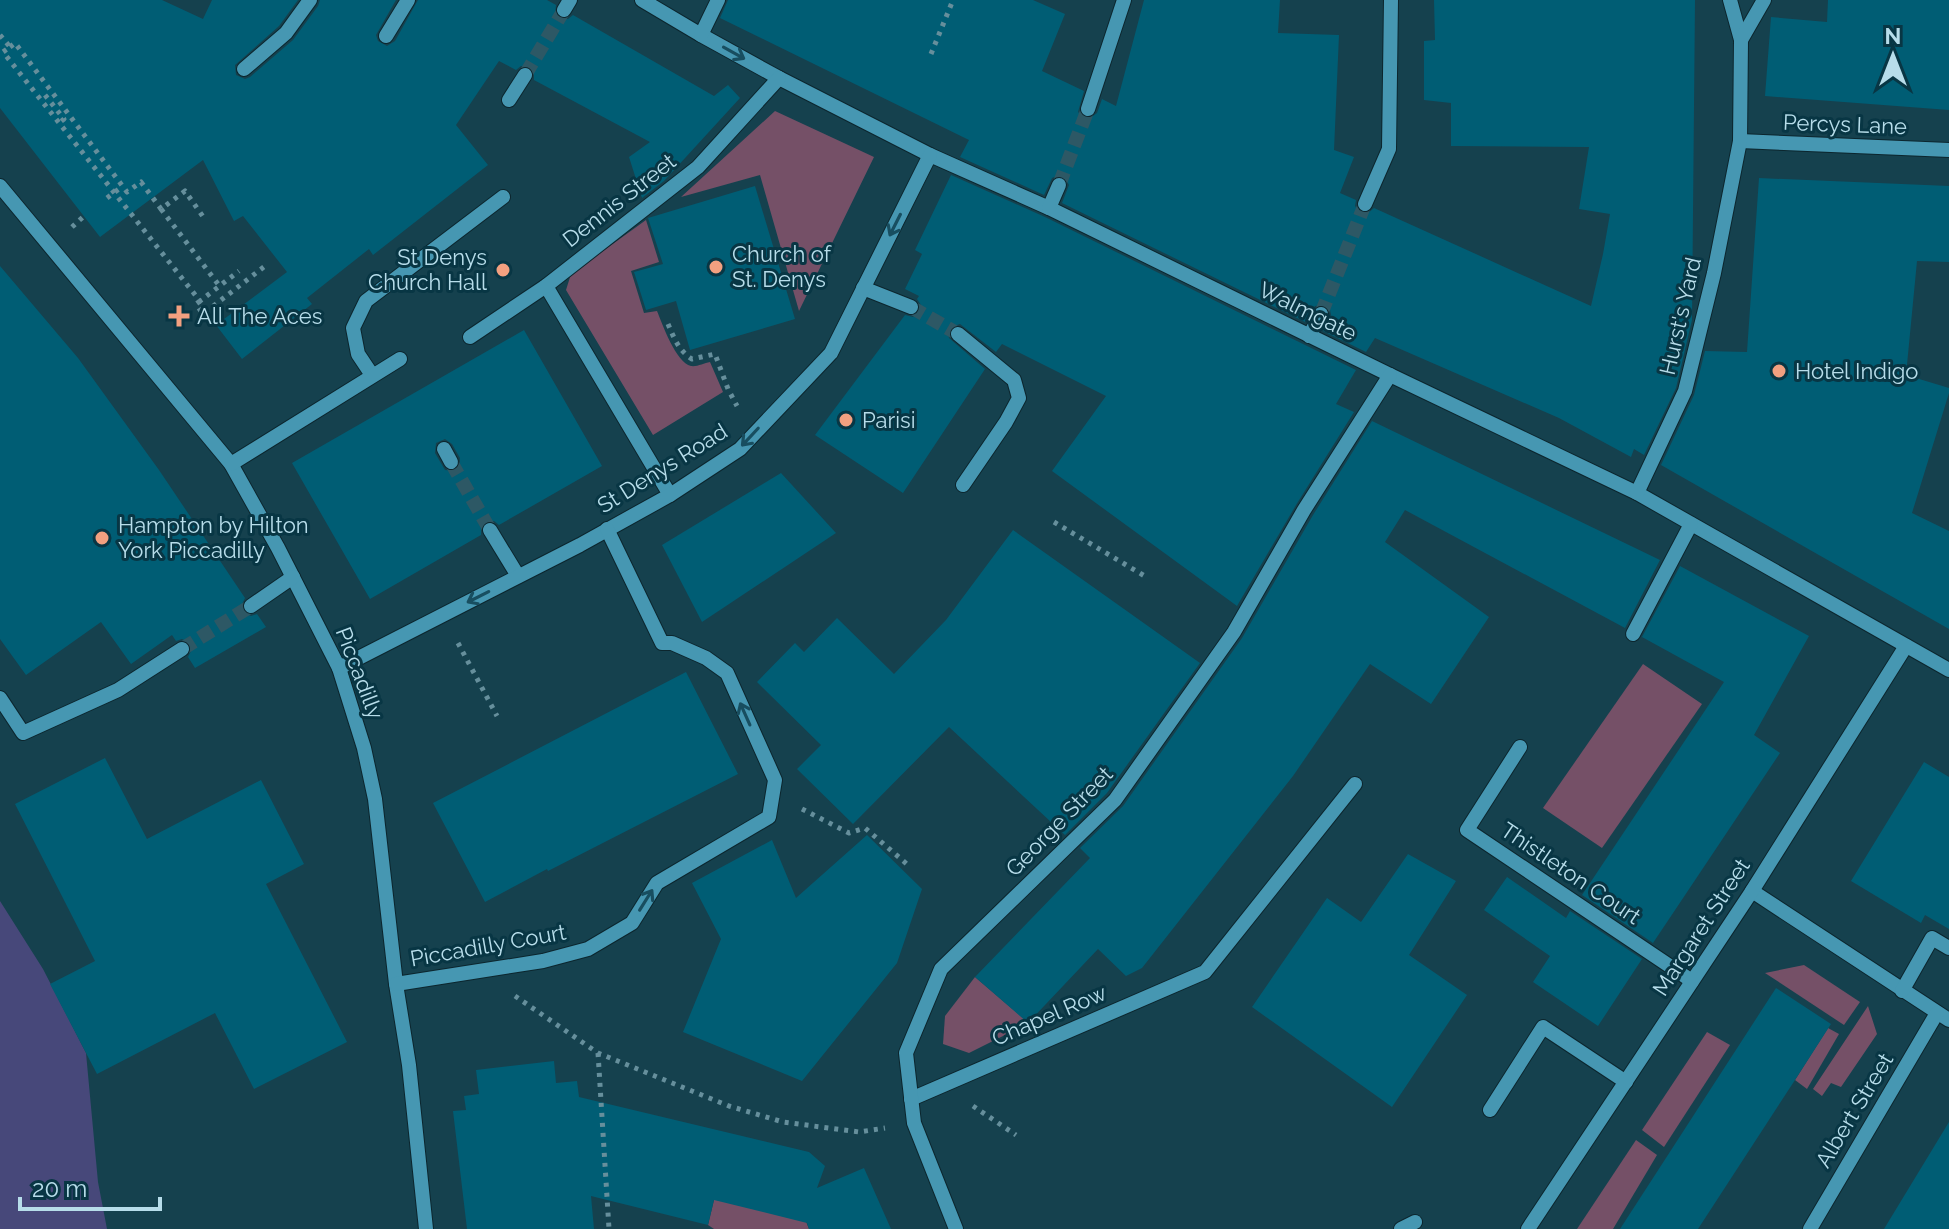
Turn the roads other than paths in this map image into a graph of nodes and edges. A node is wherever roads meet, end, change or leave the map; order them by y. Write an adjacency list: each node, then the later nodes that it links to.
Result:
1 (310, 0): 12 (street)
2 (408, 0): 10 (street)
3 (642, 0): 9 (street, Walmgate)
4 (718, 0): 9 (street)
5 (1124, 0): 16 (street)
6 (1391, 0): 23 (street)
7 (1730, 0): 11 (street)
8 (1764, 0): 11 (street)
9 (701, 35): 14 (street, Walmgate, one-way to 14)
10 (386, 36)
11 (1741, 40): 17 (street, Hurst's Yard)
12 (244, 69)
13 (525, 75): 15 (street)
14 (779, 78): 19 (street, Walmgate); 25 (street, Dennis Street)
15 (509, 100)
16 (1088, 109)
17 (1740, 141): 18 (street, Percys Lane); 37 (street, Hurst's Yard)
18 (1949, 150)
19 (930, 155): 24 (street, Walmgate); 26 (street, St Denys Road, one-way to 26)
20 (1059, 185): 24 (street)
21 (0, 186): 35 (street, Piccadilly)
22 (503, 197): 33 (street)
23 (1365, 204)
24 (1049, 208): 30 (street, Walmgate)
25 (546, 286): 31 (street, Dennis Street); 38 (street)
26 (863, 288): 27 (street); 38 (street, St Denys Road, one-way to 38)
27 (911, 307)
28 (1321, 314): 30 (street)
29 (958, 334): 36 (street)
30 (1309, 336): 34 (street, Walmgate)
31 (470, 337)
32 (400, 359): 33 (street)
33 (372, 375): 35 (street)
34 (1390, 375): 37 (street, Walmgate); 60 (street, George Street)
35 (231, 464): 43 (street, Piccadilly)
36 (963, 485)
37 (1637, 493): 39 (street, Walmgate)
38 (670, 495): 40 (street, St Denys Road)
39 (1691, 524): 45 (street); 46 (street, Walmgate)
40 (607, 529): 42 (street, St Denys Road); 56 (street, Piccadilly Court, one-way to 40)
41 (490, 530): 42 (street)
42 (518, 576): 48 (street, St Denys Road, one-way to 48)
43 (293, 577): 44 (street); 48 (street, Piccadilly)
44 (251, 606)
45 (1633, 634)
46 (1906, 646): 49 (street, Walmgate); 53 (street, Margaret Street)
47 (182, 649): 50 (street)
48 (339, 668): 56 (street, Piccadilly)
49 (1949, 670)
50 (0, 698)
51 (1520, 747): 55 (street, Thistleton Court)
52 (1355, 784): 60 (street, Chapel Row)
53 (1752, 891): 55 (street, Margaret Street); 57 (street, Albert Street)
54 (1949, 948): 57 (street)
55 (1692, 981): 59 (street, Margaret Street)
56 (396, 984): 63 (street, Piccadilly)
57 (1902, 991): 58 (street, Albert Street)
58 (1943, 1017): 67 (street, Albert Street)
59 (1626, 1082): 61 (street); 66 (street, Margaret Street)
60 (911, 1099): 64 (street, George Street)
61 (1490, 1110)
62 (1415, 1222): 65 (street)
63 (426, 1229)
64 (956, 1229)
65 (1401, 1229)
66 (1528, 1229)
67 (1810, 1229)

